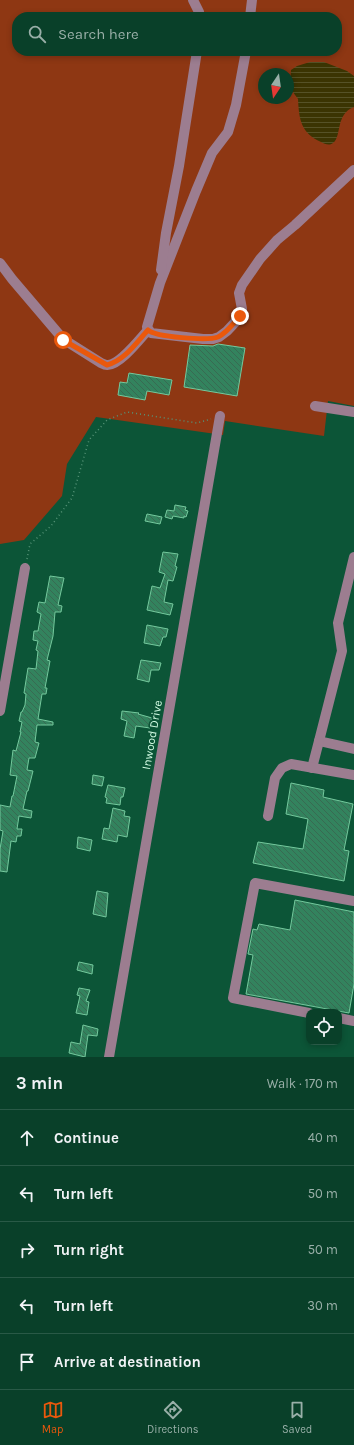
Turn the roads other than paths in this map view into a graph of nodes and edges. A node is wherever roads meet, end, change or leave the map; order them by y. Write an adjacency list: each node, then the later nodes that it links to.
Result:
1 (192, 0): 3 (street)
2 (252, 0): 4 (street)
3 (199, 12)
4 (251, 12)
5 (196, 56): 9 (street)
6 (245, 56): 9 (street)
7 (354, 170): 10 (street)
8 (0, 263): 10 (street)
9 (163, 275): 10 (street)
10 (148, 330)
11 (315, 406): 12 (street)
12 (354, 412)
13 (220, 416): 26 (street, Inwood Drive)
14 (354, 557): 17 (street)
15 (25, 568): 16 (street)
16 (0, 711)
17 (319, 741): 18 (street); 19 (street)
18 (354, 749)
19 (312, 768): 20 (street); 21 (street)
20 (354, 775)
21 (268, 816)
22 (354, 901): 23 (street)
23 (306, 1011)
24 (342, 1019): 25 (street)
25 (354, 1021)
26 (109, 1057)

